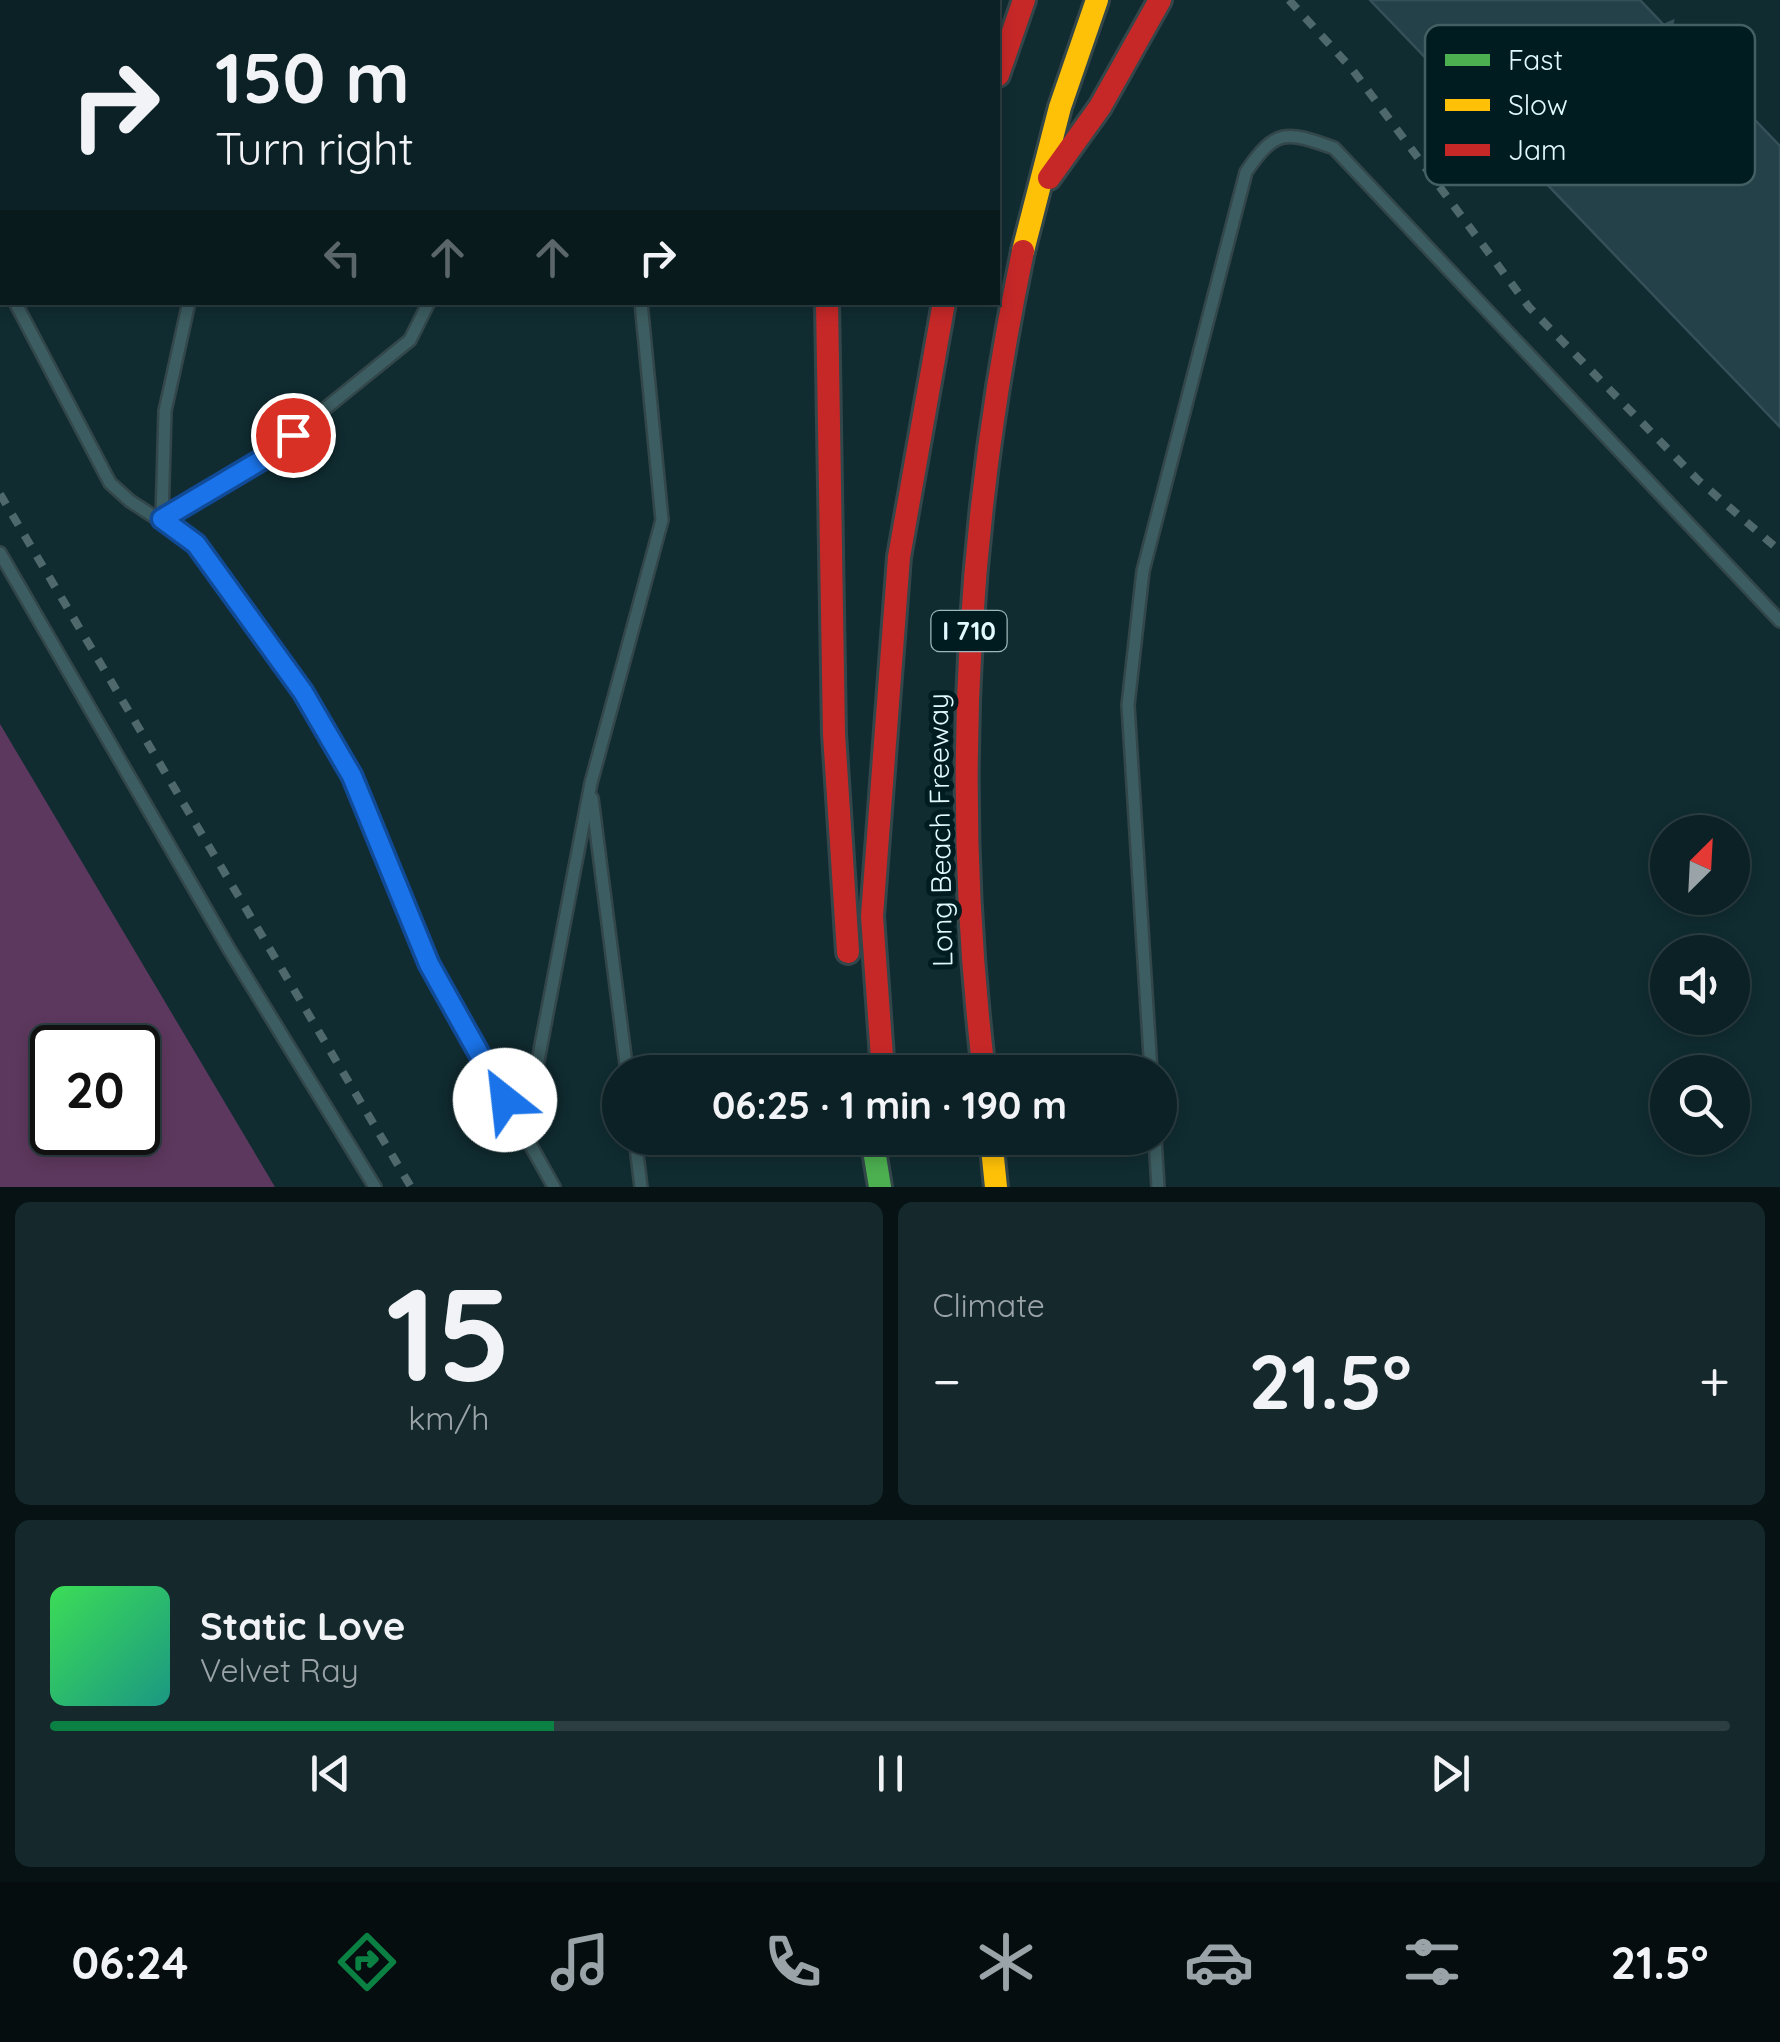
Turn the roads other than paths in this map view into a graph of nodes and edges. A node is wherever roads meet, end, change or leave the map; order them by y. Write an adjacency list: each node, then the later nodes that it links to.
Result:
1 (1024, 0): 4 (highway)
2 (1097, 0): 5 (highway, Long Beach Freeway / I 710)
3 (1160, 0): 5 (highway)
4 (1000, 68)
5 (1037, 195): 21 (highway, Long Beach Freeway / I 710)
6 (16, 305): 12 (lane)
7 (188, 305): 12 (lane)
8 (428, 305): 12 (lane)
9 (641, 305): 15 (lane)
10 (827, 305): 16 (highway)
11 (943, 305): 20 (highway, Long Beach Freeway / I 710)
12 (162, 519): 23 (lane)
13 (0, 554): 29 (lane)
14 (1780, 622): 22 (lane)
15 (590, 783): 18 (lane); 23 (lane)
16 (849, 969)
17 (856, 1040): 19 (highway)
18 (625, 1055)
19 (859, 1055)
20 (882, 1055)
21 (982, 1055)
22 (1150, 1055)
23 (524, 1134): 30 (lane)
24 (637, 1155): 31 (lane)
25 (875, 1155): 32 (highway)
26 (889, 1155): 33 (highway)
27 (993, 1155): 34 (highway)
28 (1155, 1155): 35 (lane)
29 (375, 1187)
30 (554, 1187)
31 (641, 1187)
32 (880, 1187)
33 (891, 1187)
34 (996, 1187)
35 (1158, 1187)

